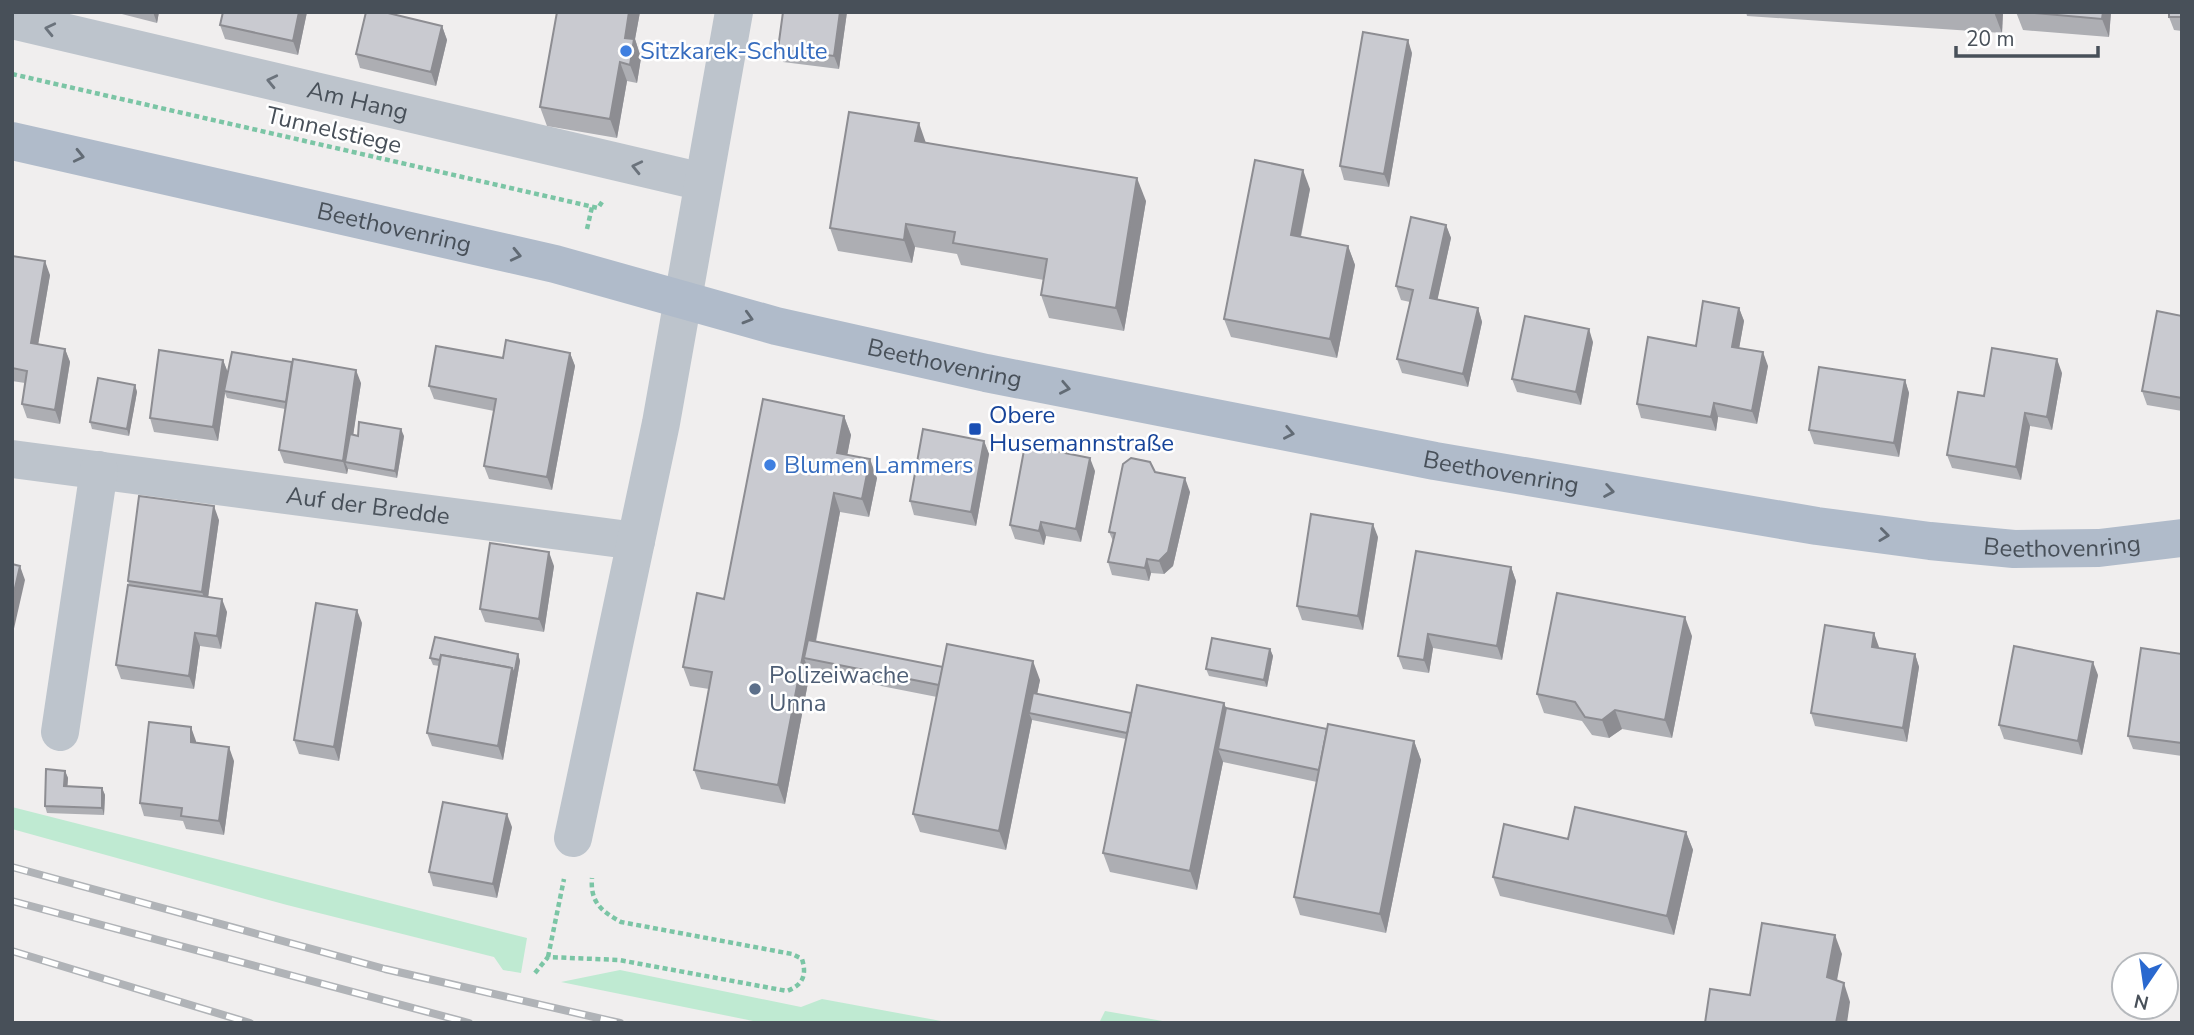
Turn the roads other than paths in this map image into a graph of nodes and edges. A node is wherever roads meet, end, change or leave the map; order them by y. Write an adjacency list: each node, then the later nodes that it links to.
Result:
1 (734, 12): 4 (street)
2 (12, 20): 4 (street, Am Hang, one-way to 2)
3 (12, 141): 5 (main road, Beethovenring, one-way to 5)
4 (703, 182): 5 (street)
5 (682, 299): 8 (main road, Beethovenring, one-way to 8); 9 (street)
6 (12, 458): 7 (street, Auf der Bredde)
7 (99, 470): 9 (street, Auf der Bredde); 10 (street)
8 (2182, 538)
9 (636, 541): 11 (street)
10 (60, 732)
11 (573, 838)

